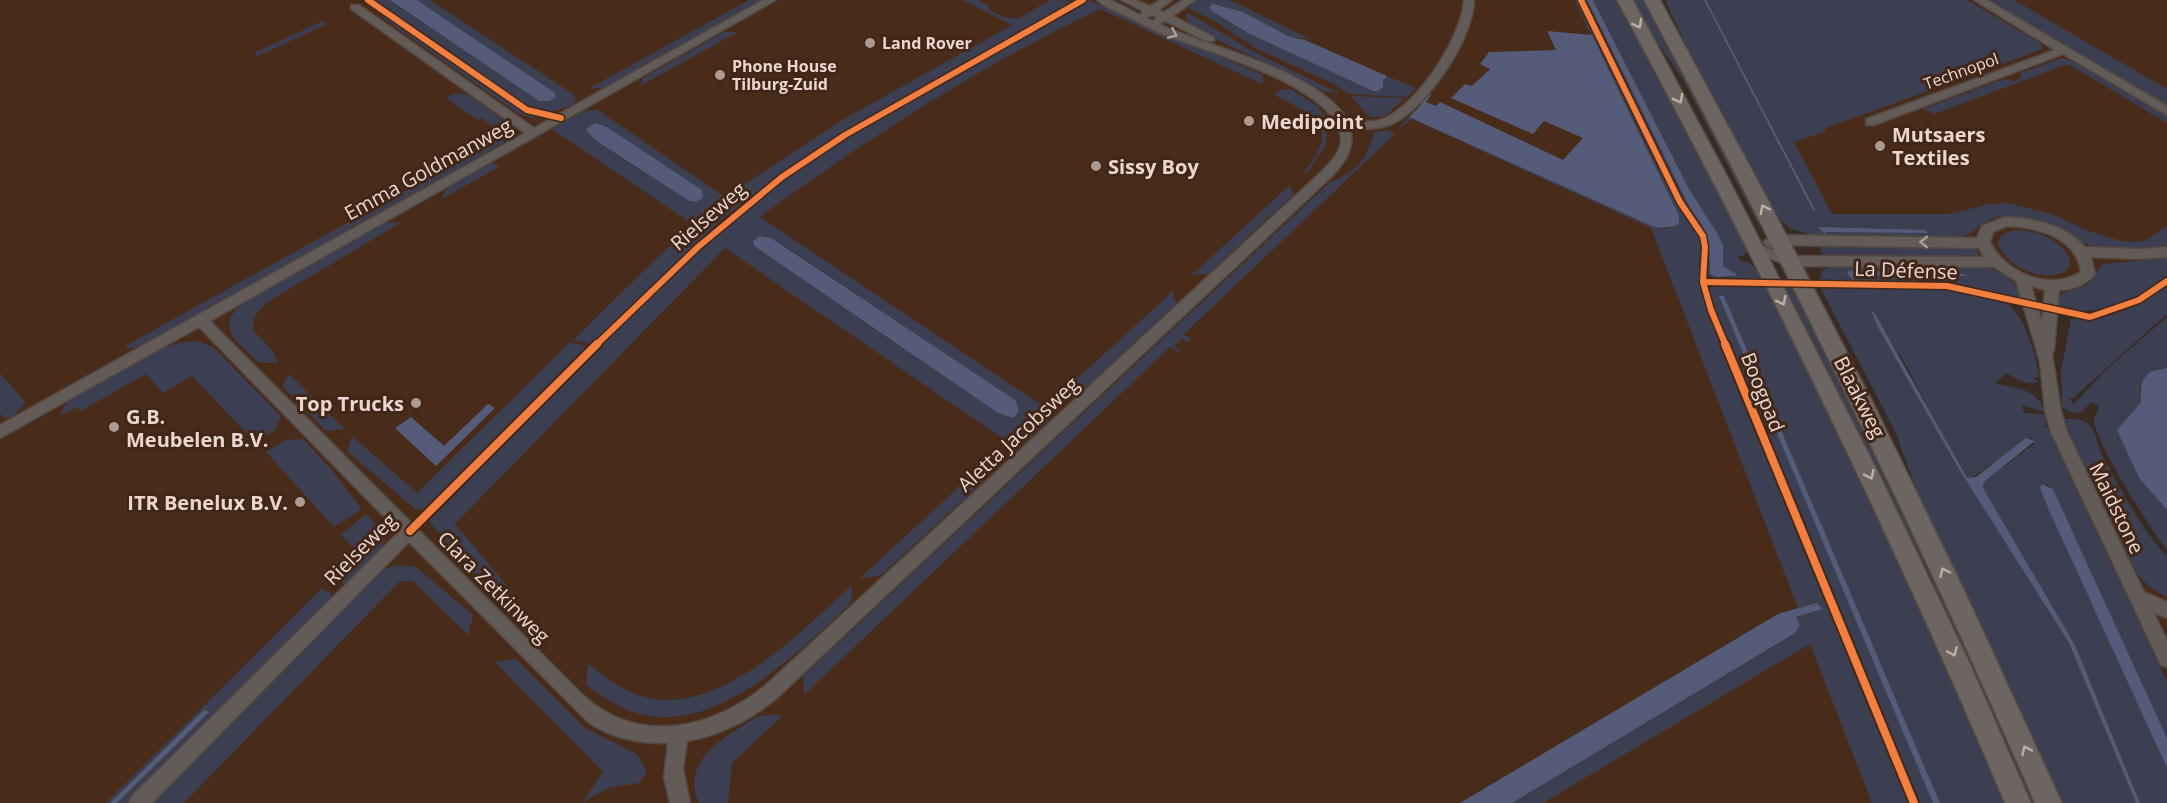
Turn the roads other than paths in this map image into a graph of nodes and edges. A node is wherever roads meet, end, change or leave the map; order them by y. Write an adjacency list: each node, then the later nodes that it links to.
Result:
1 (771, 0): 20 (street, Emma Goldmanweg)
2 (1101, 0): 13 (street)
3 (1126, 0): 11 (street)
4 (1167, 0): 11 (street)
5 (1190, 0): 12 (street)
6 (1469, 0): 19 (street)
7 (1626, 0): 22 (main road, Blaakweg, one-way to 22)
8 (1652, 0): 23 (main road, Blaakweg, one-way to 8)
9 (1979, 0): 15 (street)
10 (355, 7): 20 (street)
11 (1152, 10): 12 (street); 13 (street)
12 (1166, 17): 14 (street); 16 (street)
13 (1140, 18): 14 (street)
14 (1153, 24): 16 (street, one-way to 16)
15 (2064, 50): 17 (street); 18 (street, Technopol)
16 (1258, 66): 19 (street)
17 (2167, 111)
18 (1870, 122)
19 (1344, 125): 36 (street, Aletta Jacobsweg)
20 (533, 133): 29 (street, Emma Goldmanweg)
21 (1983, 243): 23 (street, La Défense, one-way to 23); 24 (street); 26 (street)
22 (1756, 249): 23 (street, La Défense); 23 (street, La Défense); 39 (main road, Blaakweg, one-way to 39)
23 (1786, 250): 26 (street, La Défense); 40 (main road, Blaakweg, one-way to 23)
24 (2082, 252): 25 (street); 28 (street)
25 (2167, 252)
26 (1996, 262): 27 (street)
27 (2022, 278): 28 (street); 30 (street, Maidstone)
28 (2052, 286): 30 (street, Maidstone)
29 (200, 320): 31 (street, Emma Goldmanweg); 32 (street, Clara Zetkinweg)
30 (2047, 362): 33 (street, Maidstone)
31 (0, 432)
32 (410, 531): 36 (street, Clara Zetkinweg); 37 (street, Rielseweg)
33 (2137, 597): 34 (street); 35 (street, Maidstone)
34 (2167, 610)
35 (2167, 658)
36 (680, 734): 38 (street)
37 (139, 803)
38 (680, 803)
39 (2018, 803)
40 (2049, 803)

